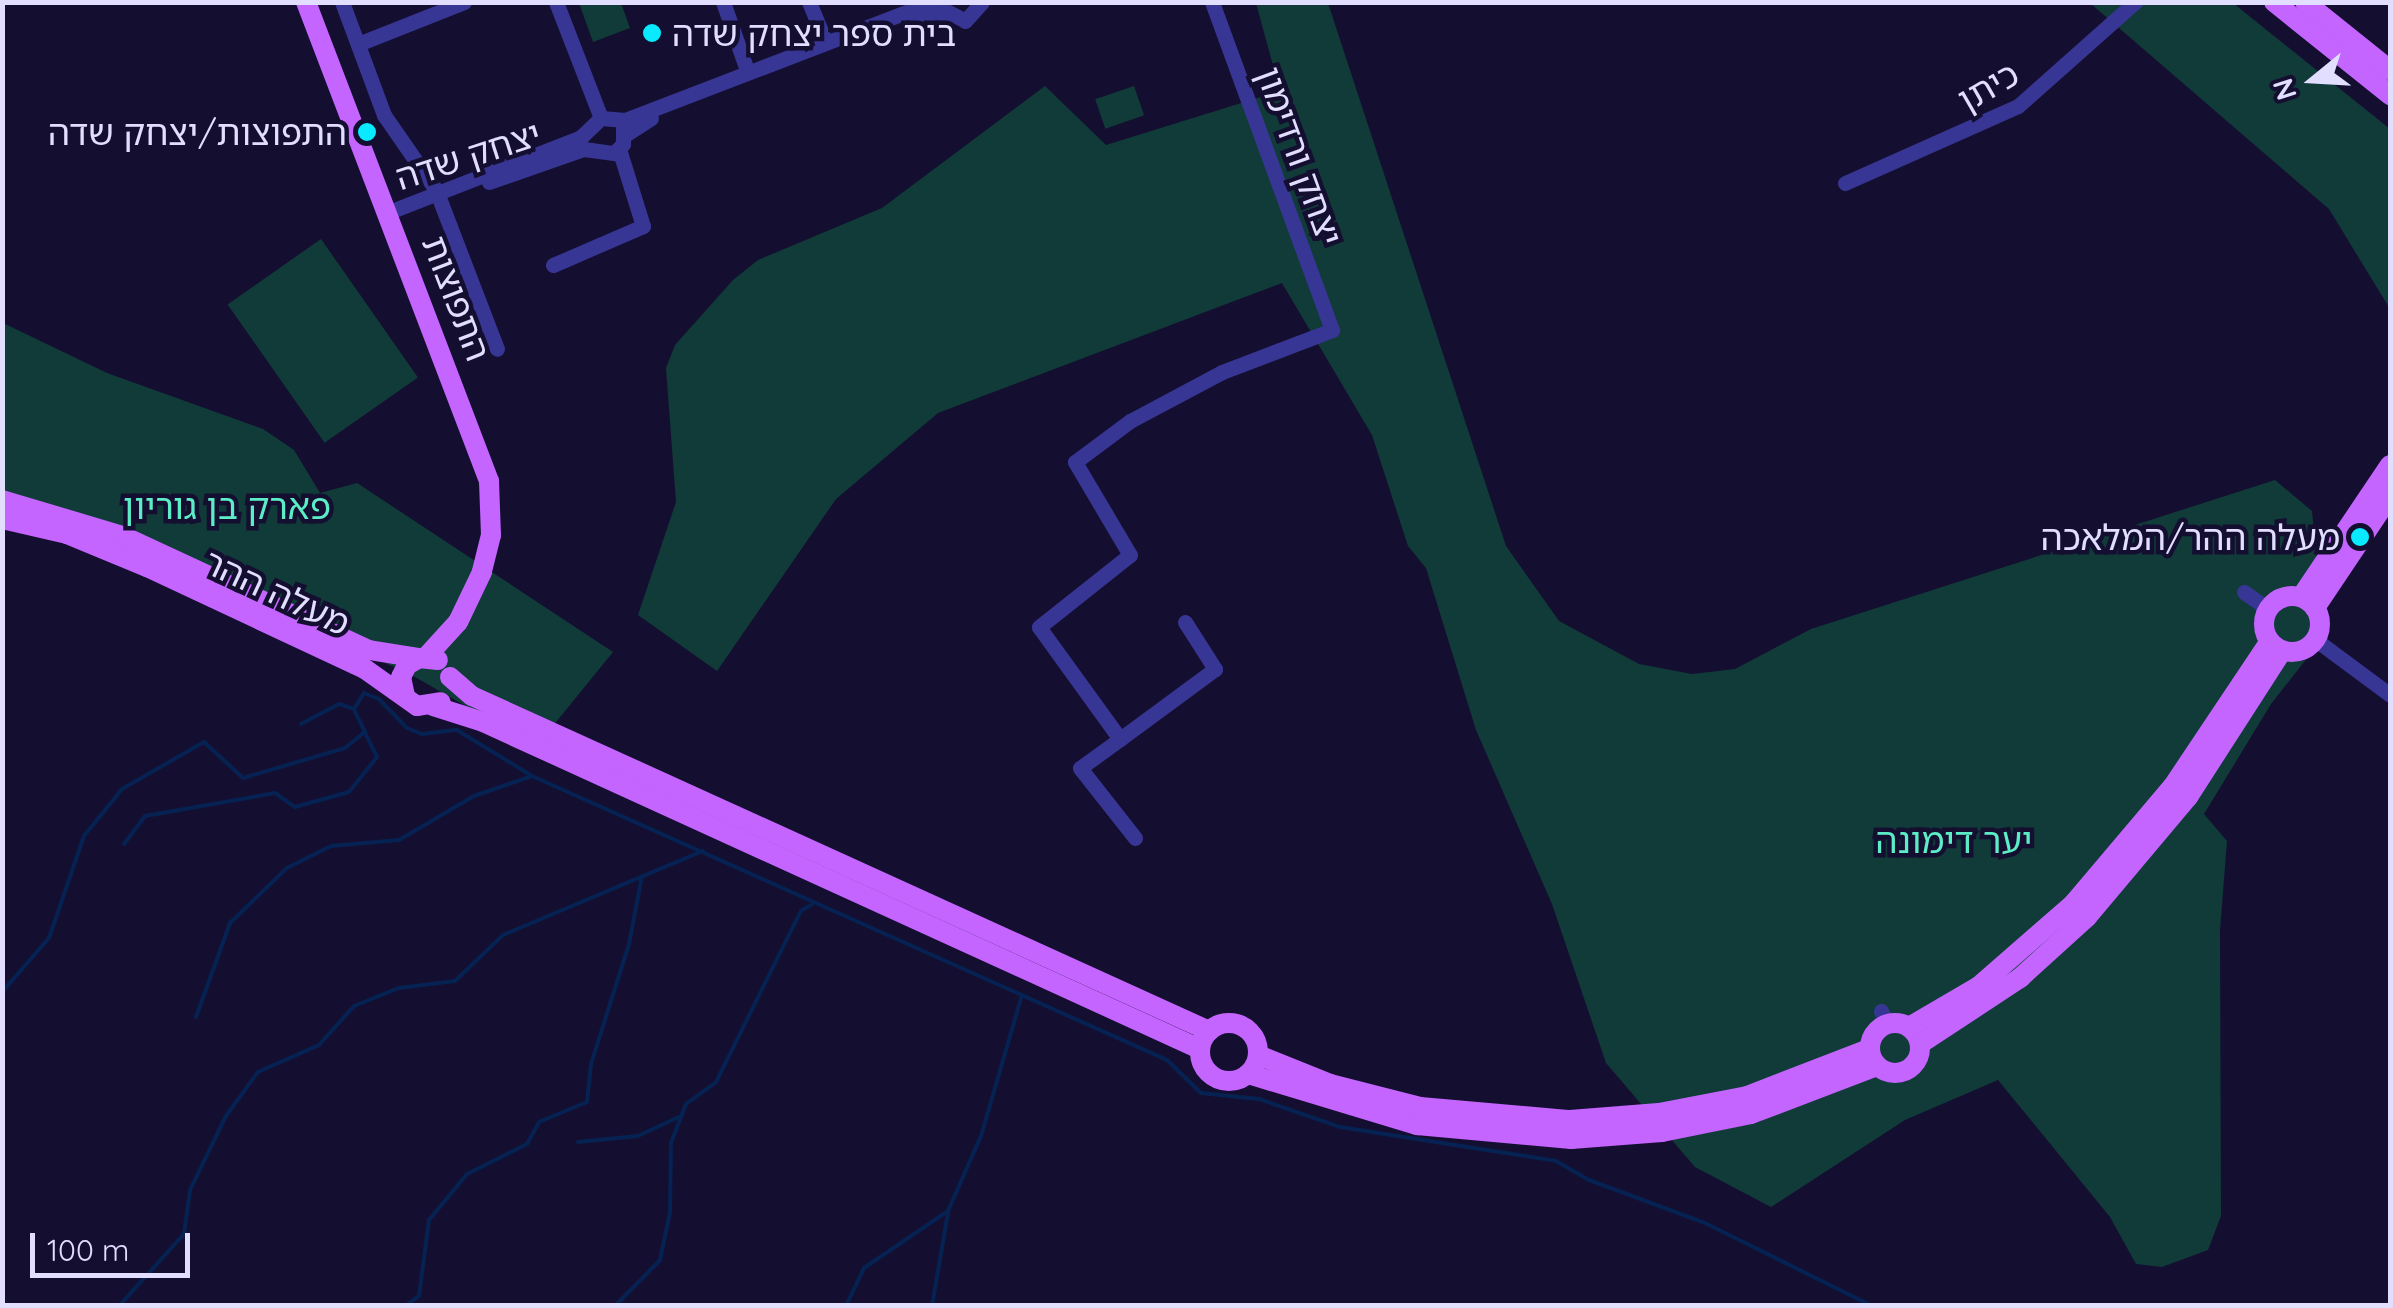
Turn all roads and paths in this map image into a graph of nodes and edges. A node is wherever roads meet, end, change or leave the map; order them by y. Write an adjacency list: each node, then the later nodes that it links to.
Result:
1 (306, 2): 25 (main road, התפוצות)
2 (342, 2): 16 (street)
3 (556, 2): 20 (street)
4 (724, 2): 18 (street)
5 (809, 2): 15 (street)
6 (932, 2): 13 (street)
7 (982, 2): 14 (street)
8 (1212, 2): 44 (street, יצחק ורדימון)
9 (2135, 2): 23 (street, כיתן)
10 (2274, 2): 19 (main road)
11 (2306, 2): 17 (main road)
12 (459, 5): 16 (street)
13 (902, 8): 15 (street)
14 (942, 9): 20 (street)
15 (826, 43): 18 (street)
16 (358, 44): 24 (street)
17 (2390, 70)
18 (748, 73): 20 (street)
19 (2390, 95)
20 (616, 131): 21 (street); 22 (street, יצחק שדה); 26 (street)
21 (589, 132): 22 (street); 24 (street, יצחק שדה)
22 (597, 151): 24 (street, יצחק שדה)
23 (1844, 182)
24 (438, 195): 25 (street, יצחק שדה); 27 (street)
25 (389, 212): 35 (main road, התפוצות)
26 (553, 265)
27 (497, 348)
28 (2390, 465): 33 (main road)
29 (2390, 496): 33 (main road)
30 (2, 500): 39 (main road, מעלה ההר)
31 (2, 519): 42 (main road, מעלה ההר)
32 (2244, 592): 34 (street)
33 (2308, 602): 34 (main road); 37 (main road)
34 (2268, 609): 38 (main road)
35 (458, 622): 39 (main road, התפוצות); 40 (main road, התפוצות)
36 (1185, 622): 44 (street)
37 (2316, 640): 38 (main road); 41 (street)
38 (2276, 646): 46 (main road)
39 (422, 658): 40 (main road); 42 (main road)
40 (449, 674): 43 (main road); 47 (main road)
41 (2390, 695)
42 (405, 696): 43 (main road)
43 (433, 706): 47 (main road)
44 (1120, 739): 45 (street)
45 (1135, 838)
46 (1915, 1036): 49 (main road); 49 (main road)
47 (1205, 1040): 48 (main road); 50 (main road)
48 (1258, 1055): 49 (main road); 50 (main road)
49 (1873, 1058): 50 (main road)
50 (1248, 1074)

